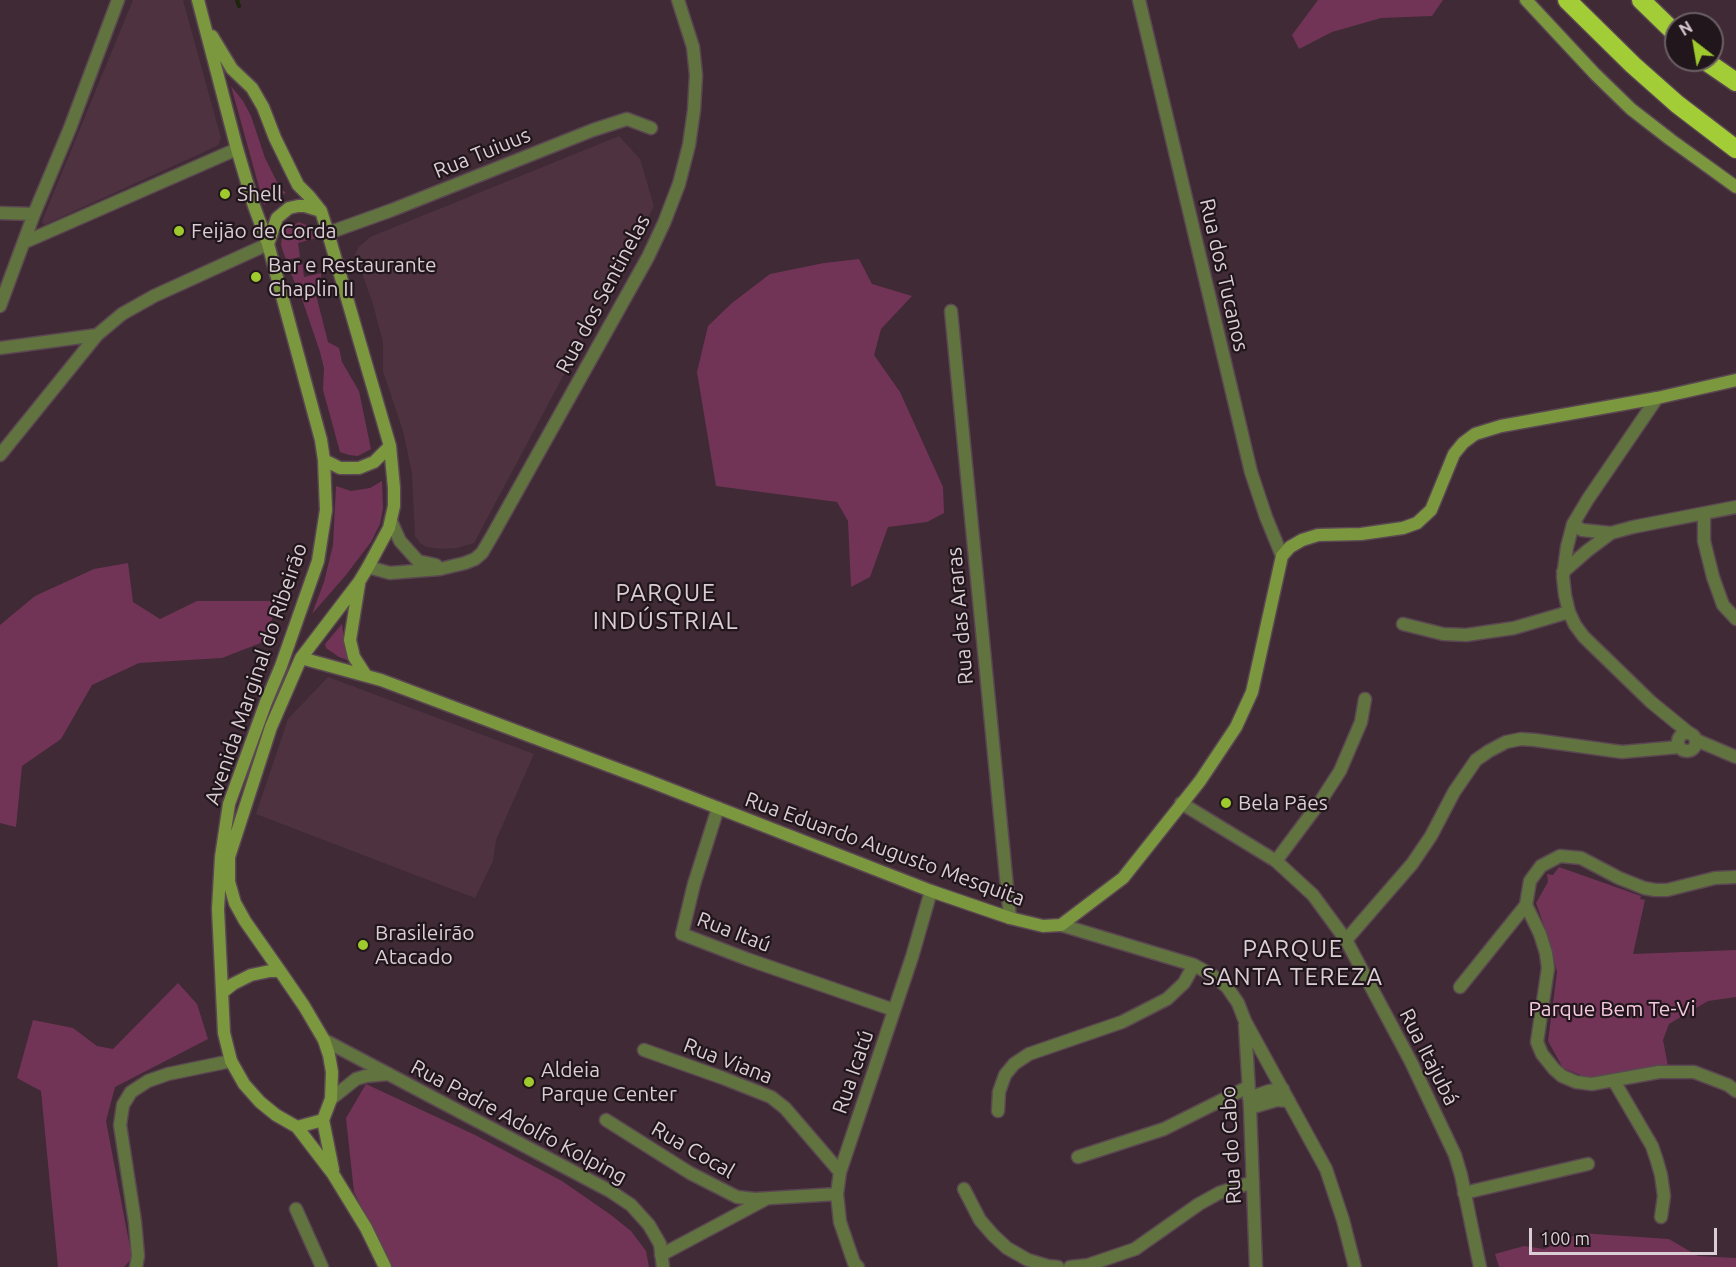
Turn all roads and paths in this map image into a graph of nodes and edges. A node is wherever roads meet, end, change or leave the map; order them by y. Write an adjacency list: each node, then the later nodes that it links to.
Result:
1 (118, 0): 18 (street)
2 (198, 0): 9 (main road, Avenida Marginal do Ribeirão)
3 (678, 0): 38 (street, Rua dos Sentinelas)
4 (1139, 0): 36 (street, Rua dos Tucanos)
5 (1526, 0): 15 (main road)
6 (1567, 0): 14 (highway)
7 (1641, 0): 8 (highway)
8 (1664, 22)
9 (206, 25): 13 (main road, Avenida Marginal do Ribeirão); 16 (main road, Avenida Marginal do Ribeirão)
10 (1721, 72): 11 (highway)
11 (1736, 82)
12 (651, 128): 19 (street, Rua Tuiuus)
13 (237, 149): 20 (street); 21 (main road, Avenida Marginal do Ribeirão)
14 (1736, 149)
15 (1736, 187)
16 (321, 212): 19 (main road, Avenida Marginal do Ribeirão); 21 (main road)
17 (0, 213): 18 (street)
18 (34, 214): 20 (street)
19 (328, 233): 28 (main road, Avenida Marginal do Ribeirão)
20 (24, 242): 22 (street)
21 (268, 244): 24 (street); 30 (main road, Avenida Marginal do Ribeirão)
22 (0, 306)
23 (951, 311): 55 (street, Rua das Araras)
24 (97, 335): 25 (street); 29 (street)
25 (0, 348)
26 (1736, 380): 27 (main road)
27 (1657, 398): 34 (street); 36 (main road)
28 (390, 446): 30 (main road); 33 (main road, Avenida Marginal do Ribeirão)
29 (0, 455)
30 (324, 460): 61 (main road, Avenida Marginal do Ribeirão)
31 (1736, 507): 32 (street)
32 (1704, 514): 35 (street); 42 (street)
33 (391, 521): 37 (main road, Avenida Marginal do Ribeirão); 38 (street)
34 (1573, 524): 35 (street); 39 (street)
35 (1611, 533): 39 (street)
36 (1282, 556): 49 (main road)
37 (368, 567): 38 (street, Rua dos Sentinelas); 40 (main road, Avenida Marginal do Ribeirão)
38 (450, 567)
39 (1563, 572): 41 (street)
40 (359, 582): 44 (main road, Avenida Marginal do Ribeirão); 45 (main road)
41 (1569, 612): 43 (street); 47 (street)
42 (1736, 619)
43 (1403, 624)
44 (301, 658): 45 (main road, Rua Eduardo Augusto Mesquita); 59 (main road, Avenida Marginal do Ribeirão)
45 (365, 674): 50 (main road, Rua Eduardo Augusto Mesquita)
46 (1365, 699): 51 (street)
47 (1692, 736): 48 (street); 57 (street)
48 (1736, 757)
49 (1181, 803): 51 (street, Rua Itajubá); 56 (main road)
50 (718, 808): 53 (main road, Rua Eduardo Augusto Mesquita); 62 (street, Rua Itaú)
51 (1276, 861): 57 (street, Rua Itajubá)
52 (1736, 877): 54 (street)
53 (931, 891): 55 (main road, Rua Eduardo Augusto Mesquita); 62 (street, Rua Icatú)
54 (1526, 906): 60 (street); 68 (street)
55 (1010, 918): 56 (main road, Rua Eduardo Augusto Mesquita)
56 (1061, 925): 58 (street)
57 (1346, 940): 83 (street, Rua Itajubá)
58 (1194, 965): 63 (street); 73 (street)
59 (280, 971): 61 (main road); 64 (main road, Avenida Marginal do Ribeirão)
60 (1460, 987)
61 (223, 992): 66 (main road, Avenida Marginal do Ribeirão)
62 (894, 1010): 79 (street, Rua Icatú)
63 (1245, 1021): 70 (street); 71 (street, Rua do Cabo)
64 (324, 1040): 67 (street, Rua Padre Adolfo Kolping); 72 (main road, Avenida Marginal do Ribeirão)
65 (644, 1050): 79 (street, Rua Viana)
66 (231, 1061): 76 (main road, Avenida Marginal do Ribeirão); 91 (street)
67 (389, 1074): 72 (street, Rua Padre Adolfo Kolping); 88 (street, Rua Padre Adolfo Kolping)
68 (1614, 1081): 69 (street); 87 (street)
69 (1736, 1091)
70 (1286, 1095): 71 (street); 96 (street)
71 (1249, 1097): 77 (street); 81 (street, Rua do Cabo)
72 (331, 1099): 74 (main road)
73 (998, 1111)
74 (323, 1119): 76 (main road); 80 (main road)
75 (606, 1120): 85 (street, Rua Cocal)
76 (297, 1127): 80 (main road)
77 (1078, 1157)
78 (1588, 1164): 83 (street)
79 (840, 1172): 84 (street, Rua Icatú)
80 (333, 1174): 92 (main road)
81 (1253, 1182): 94 (street); 95 (street, Rua do Cabo)
82 (964, 1189): 93 (street)
83 (1464, 1193): 97 (street, Rua Itajubá)
84 (837, 1194): 85 (street, Rua Cocal); 90 (street, Rua Icatú)
85 (767, 1199): 88 (street)
86 (296, 1209): 89 (street)
87 (1661, 1217)
88 (662, 1261)
89 (317, 1265)
90 (854, 1266)
91 (136, 1267)
92 (385, 1267)
93 (1058, 1267)
94 (1070, 1267)
95 (1256, 1267)
96 (1354, 1267)
97 (1480, 1267)

